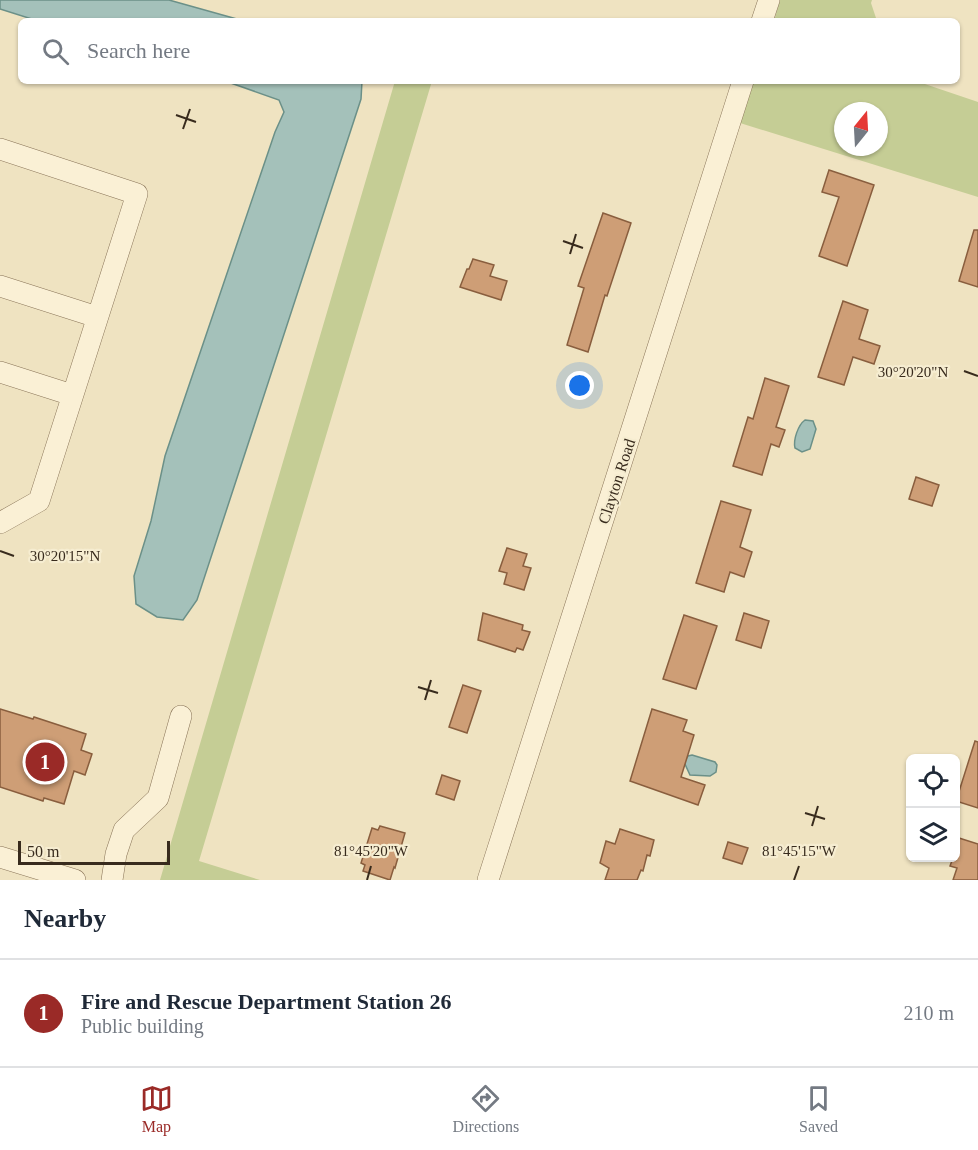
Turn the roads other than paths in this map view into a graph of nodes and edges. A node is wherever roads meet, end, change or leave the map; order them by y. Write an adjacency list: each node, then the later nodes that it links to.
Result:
1 (742, 84): 12 (street, Clayton Road)
2 (0, 149): 4 (street)
3 (0, 286): 4 (street)
4 (97, 317): 6 (street)
5 (0, 372): 6 (street)
6 (72, 395): 7 (street)
7 (0, 523)
8 (181, 716): 11 (street)
9 (0, 857): 10 (street)
10 (75, 880)
11 (112, 880)
12 (488, 880)

